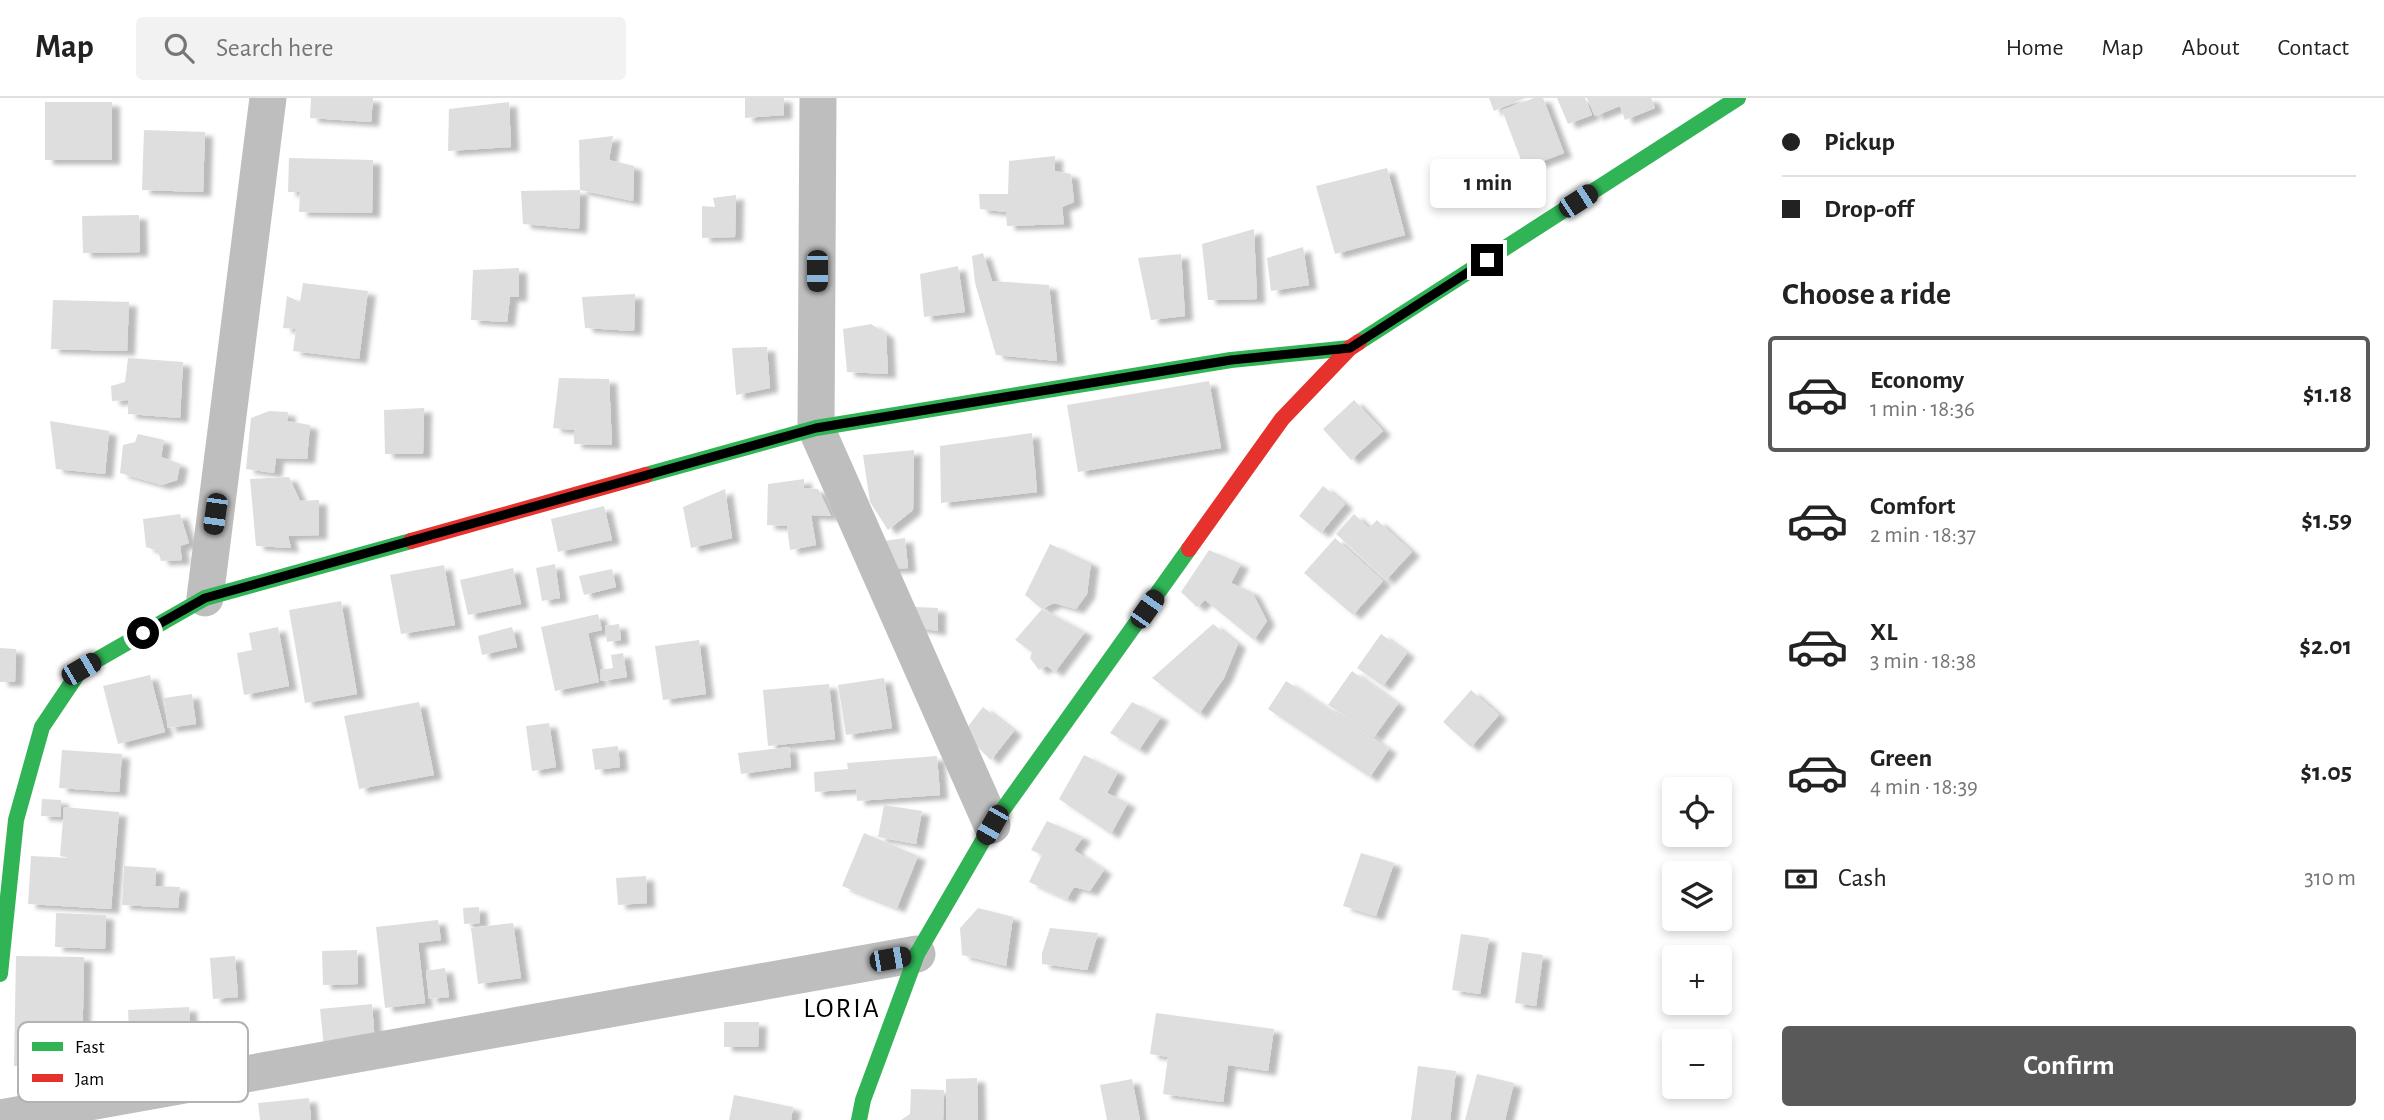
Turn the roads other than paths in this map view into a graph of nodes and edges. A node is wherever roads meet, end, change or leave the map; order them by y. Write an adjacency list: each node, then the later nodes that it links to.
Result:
1 (268, 98): 6 (street)
2 (818, 98): 5 (street)
3 (1738, 98): 4 (street)
4 (1350, 348): 5 (street); 8 (street)
5 (816, 428): 6 (street); 8 (street)
6 (205, 598): 7 (street)
7 (8, 823): 10 (street)
8 (992, 825): 9 (street)
9 (917, 954): 11 (street); 14 (street)
10 (0, 974)
11 (248, 1074)
12 (89, 1102): 13 (street)
13 (0, 1118)
14 (859, 1120)

